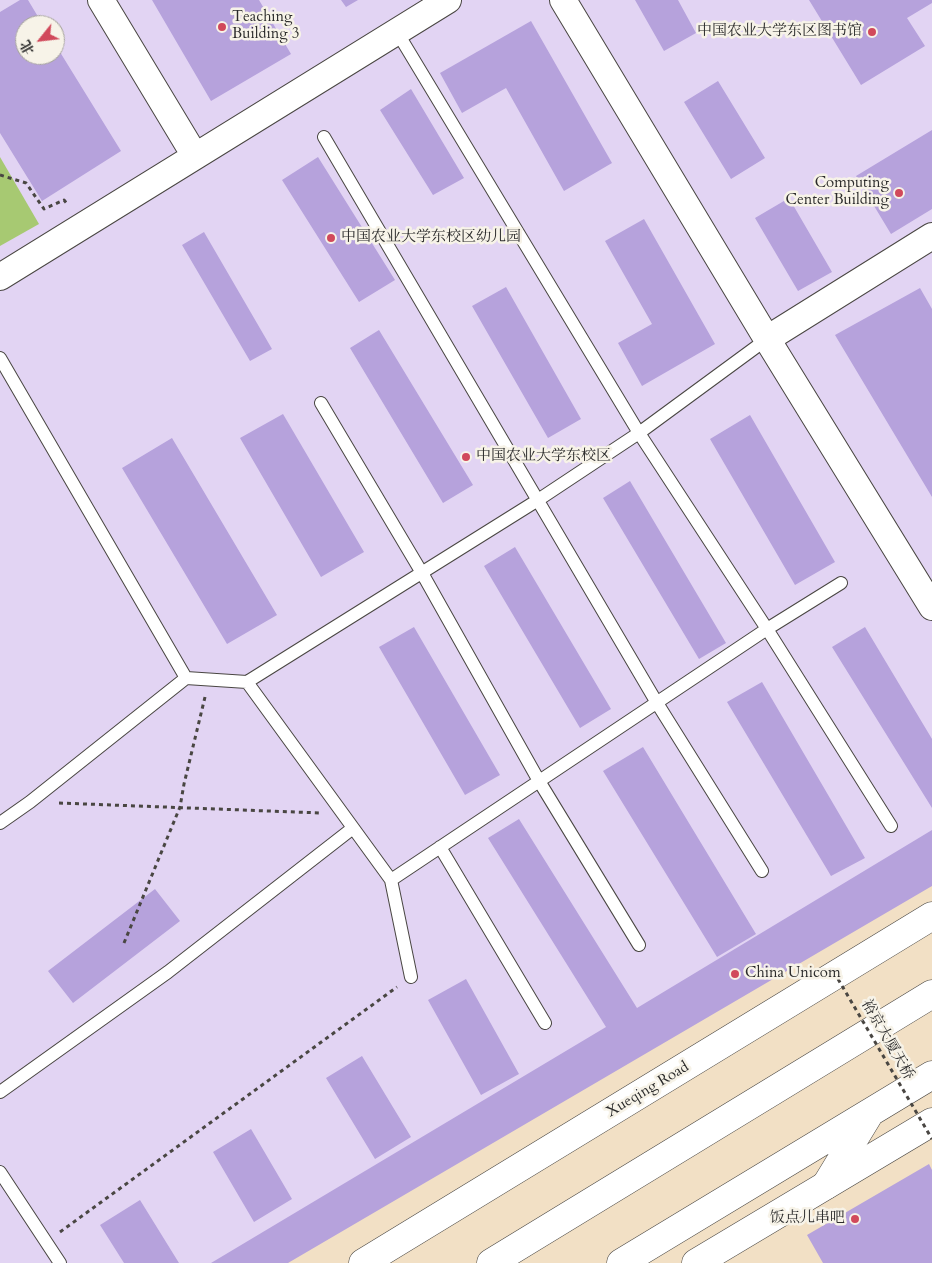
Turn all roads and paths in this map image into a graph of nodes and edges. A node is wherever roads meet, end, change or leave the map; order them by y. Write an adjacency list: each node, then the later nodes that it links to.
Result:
1 (101, 0): 6 (street)
2 (448, 0): 4 (street)
3 (564, 0): 11 (street)
4 (397, 32): 6 (street); 14 (lane)
5 (324, 137): 15 (lane)
6 (195, 156): 8 (street)
7 (0, 175): 8 (path)
8 (82, 226): 10 (street)
9 (932, 236): 11 (street)
10 (0, 277)
11 (767, 339): 14 (lane); 18 (street)
12 (0, 358): 20 (lane)
13 (321, 402): 16 (lane)
14 (639, 433): 15 (lane); 19 (lane)
15 (538, 500): 16 (lane); 23 (lane)
16 (422, 573): 22 (lane); 24 (lane)
17 (841, 583): 19 (lane)
18 (932, 607)
19 (767, 629): 23 (lane); 29 (lane)
20 (186, 678): 21 (lane); 25 (lane)
21 (209, 680): 22 (lane); 26 (path)
22 (247, 682): 27 (lane)
23 (657, 703): 24 (lane); 32 (lane)
24 (539, 781): 31 (lane); 36 (lane)
25 (30, 802): 26 (path); 28 (lane)
26 (180, 808): 27 (path); 35 (path)
27 (344, 815): 30 (lane)
28 (0, 823)
29 (891, 826)
30 (353, 828): 33 (lane); 42 (lane)
31 (440, 847): 33 (lane); 40 (lane)
32 (762, 871)
33 (391, 880): 37 (lane)
34 (932, 916): 50 (main road, Xueqing Road)
35 (124, 943)
36 (639, 945)
37 (412, 977): 48 (path)
38 (838, 979): 45 (path, 裕京大厦天桥, bridge)
39 (932, 994): 51 (main road)
40 (545, 1023)
41 (932, 1075): 43 (main road)
42 (0, 1092)
43 (870, 1112): 47 (main road); 52 (main road)
44 (932, 1122): 47 (main road)
45 (932, 1138)
46 (0, 1172): 48 (lane)
47 (826, 1185): 53 (main road)
48 (46, 1242): 49 (lane)
49 (60, 1263)
50 (363, 1263)
51 (491, 1263)
52 (621, 1263)
53 (696, 1263)

